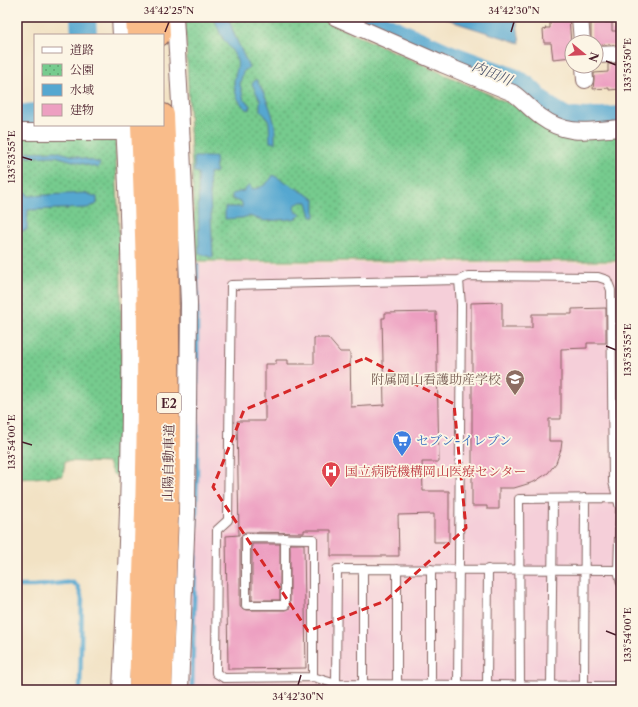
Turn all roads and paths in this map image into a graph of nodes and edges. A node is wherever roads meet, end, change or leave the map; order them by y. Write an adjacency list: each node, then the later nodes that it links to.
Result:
1 (120, 17): 7 (street)
2 (137, 17): 8 (highway)
3 (158, 17): 9 (highway)
4 (175, 17): 46 (street)
5 (335, 17): 15 (street)
6 (580, 17): 10 (street)
7 (121, 34)
8 (138, 34)
9 (159, 34)
10 (581, 34)
11 (621, 54): 12 (street)
12 (604, 55)
13 (163, 126): 45 (highway, 山陽自動車道 / E2)
14 (130, 127): 16 (street); 43 (street); 44 (highway, 山陽自動車道 / E2)
15 (621, 128)
16 (17, 132)
17 (460, 280): 19 (lane); 25 (lane); 32 (lane)
18 (585, 498): 19 (lane); 20 (lane); 29 (lane)
19 (618, 498): 30 (lane)
20 (553, 499): 27 (lane); 28 (lane)
21 (285, 538): 21 (lane); 32 (lane)
22 (362, 569): 23 (lane); 33 (lane); 34 (lane)
23 (397, 569): 24 (lane); 35 (lane)
24 (431, 569): 25 (lane); 36 (lane)
25 (459, 569): 26 (lane); 37 (lane)
26 (488, 569): 27 (lane); 38 (lane)
27 (520, 570): 28 (lane); 39 (lane)
28 (552, 570): 29 (lane); 40 (lane)
29 (585, 570): 30 (lane); 41 (lane)
30 (618, 570): 31 (lane)
31 (621, 583)
32 (313, 673): 33 (lane)
33 (336, 684): 34 (lane)
34 (363, 684): 35 (lane)
35 (398, 685): 36 (lane)
36 (431, 685): 37 (lane)
37 (458, 685): 38 (lane)
38 (487, 685): 39 (lane)
39 (520, 685): 40 (lane)
40 (551, 685): 41 (lane)
41 (584, 686): 42 (lane)
42 (621, 686)
43 (121, 690)
44 (140, 690)
45 (161, 690)
46 (180, 690)

